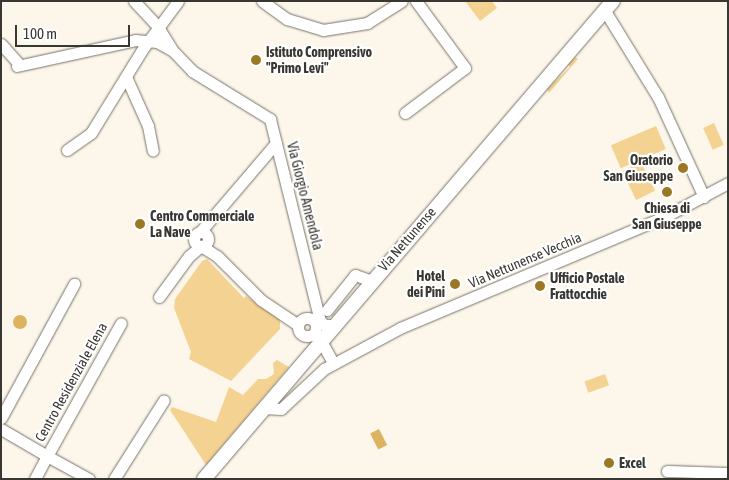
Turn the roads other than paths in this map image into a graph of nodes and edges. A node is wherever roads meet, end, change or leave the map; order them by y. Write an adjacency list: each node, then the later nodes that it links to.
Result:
1 (134, 1): 7 (street, Via Giorgio Amendola)
2 (178, 1): 7 (street)
3 (262, 1): 4 (street)
4 (402, 1)
5 (416, 1): 12 (street)
6 (609, 6): 17 (street); 19 (main road, Via Nettunense)
7 (158, 27): 8 (street); 10 (street, Via Giorgio Amendola)
8 (149, 41): 9 (street); 10 (street, Via Giorgio Amendola); 11 (street)
9 (1, 44)
10 (173, 51): 13 (street, Via Giorgio Amendola)
11 (128, 79): 14 (street); 15 (street)
12 (405, 112)
13 (276, 143): 18 (street); 24 (street, Via Giorgio Amendola)
14 (67, 150)
15 (153, 151)
16 (728, 183): 17 (street, Via Nettunense Vecchia)
17 (704, 197): 26 (street, Via Nettunense Vecchia)
18 (202, 239): 21 (street); 25 (street)
19 (372, 281): 22 (street); 24 (main road, Via Nettunense)
20 (74, 284): 29 (street)
21 (159, 297)
22 (327, 310)
23 (121, 323): 31 (street, Centro Residenziale Elena)
24 (335, 325): 25 (main road, Via Nettunense)
25 (319, 344): 26 (street); 28 (main road, Via Nettunense)
26 (334, 364): 28 (street, Via Nettunense Vecchia)
27 (164, 400): 36 (street)
28 (263, 408): 37 (main road, Via Nettunense)
29 (1, 418)
30 (1, 429): 31 (street, Centro Residenziale Elena)
31 (47, 456): 34 (street, Centro Residenziale Elena); 35 (street, Centro Residenziale Elena)
32 (667, 470): 33 (street)
33 (728, 473)
34 (35, 479)
35 (89, 479)
36 (114, 479)
37 (204, 479)

